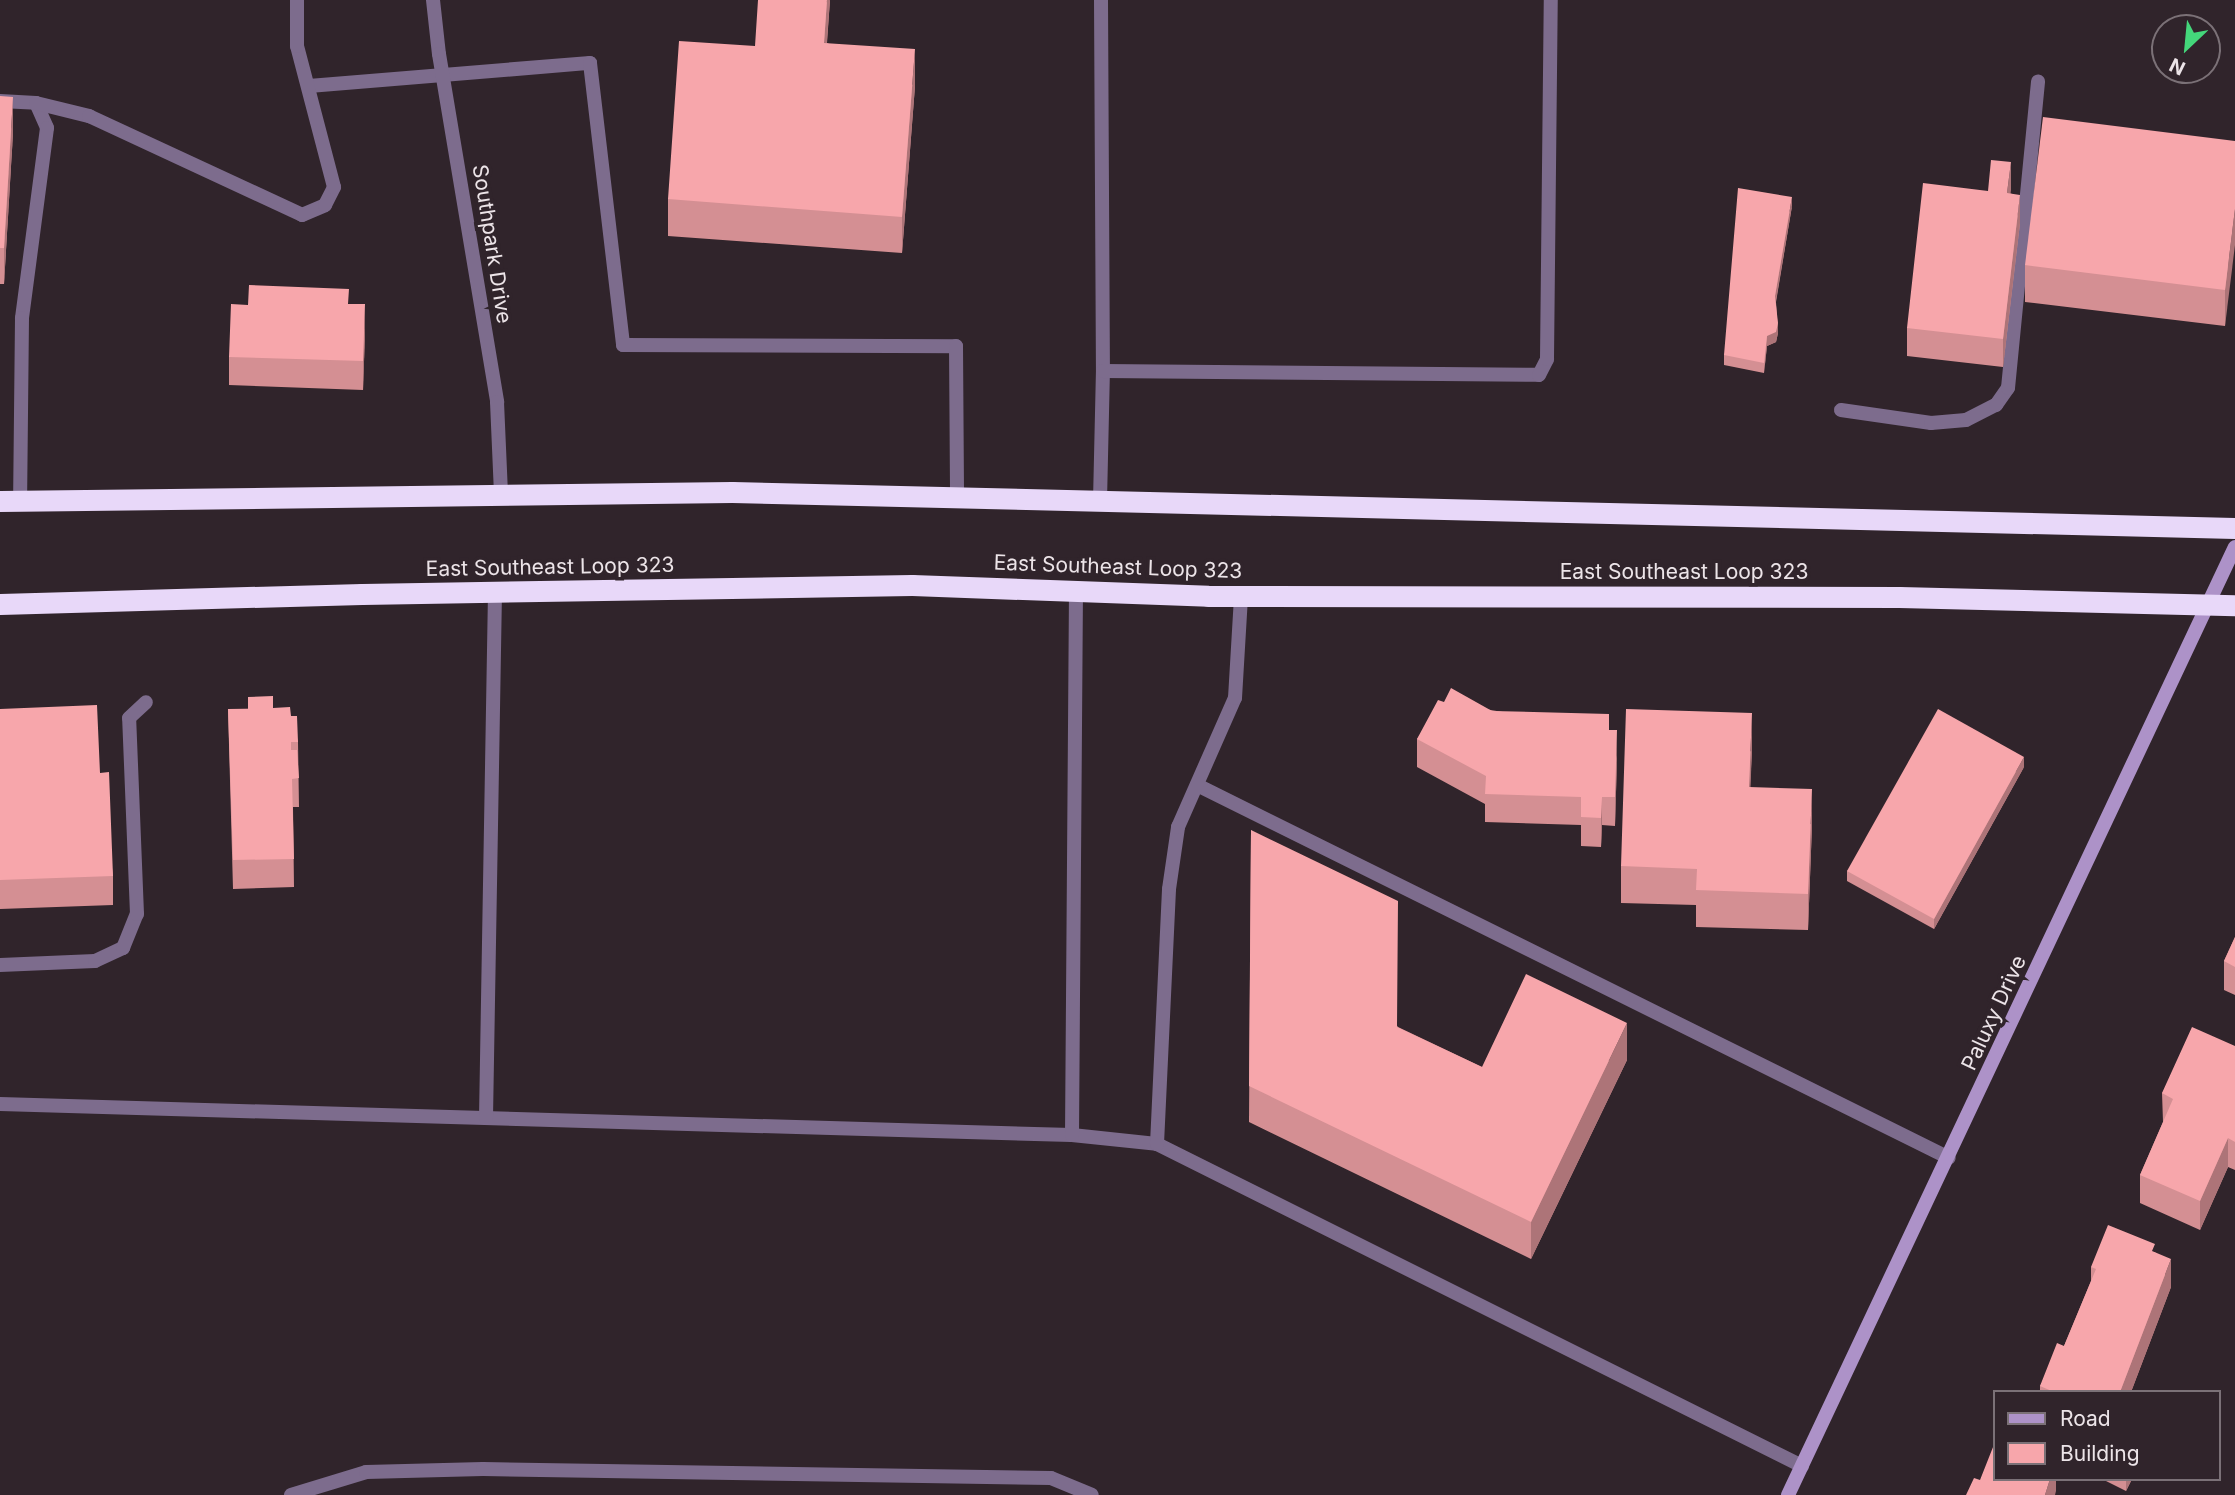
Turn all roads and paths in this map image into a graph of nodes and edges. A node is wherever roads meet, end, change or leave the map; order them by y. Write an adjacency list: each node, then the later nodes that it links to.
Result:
1 (297, 0): 7 (street)
2 (433, 0): 5 (street, Southpark Drive)
3 (1101, 0): 10 (street)
4 (1551, 0): 10 (street)
5 (443, 75): 7 (street); 12 (street, Southpark Drive); 13 (street)
6 (2038, 81): 11 (street)
7 (309, 86): 9 (street)
8 (0, 101): 9 (street)
9 (36, 103): 14 (street)
10 (1103, 371): 15 (street)
11 (1841, 410)
12 (501, 495): 13 (highway); 14 (highway)
13 (957, 497): 15 (highway)
14 (10, 501)
15 (1100, 501): 16 (highway)
16 (2235, 528)
17 (2235, 547): 22 (street, Paluxy Drive)
18 (1076, 591): 19 (highway, East Southeast Loop 323); 20 (highway, East Southeast Loop 323); 29 (street)
19 (495, 594): 21 (highway, East Southeast Loop 323); 28 (street)
20 (1241, 596): 22 (highway, East Southeast Loop 323); 25 (street)
21 (0, 604)
22 (2208, 604): 23 (highway, East Southeast Loop 323); 31 (street, Paluxy Drive)
23 (2235, 605)
24 (146, 702): 26 (street)
25 (1197, 785): 30 (street); 31 (street)
26 (0, 965)
27 (0, 1104): 28 (street)
28 (486, 1118): 29 (street)
29 (1072, 1135): 30 (street)
30 (1157, 1144): 32 (street)
31 (1949, 1158): 32 (street, Paluxy Drive)
32 (1801, 1466): 35 (street, Paluxy Drive)
33 (291, 1495): 34 (street)
34 (1092, 1495)
35 (1788, 1495)

